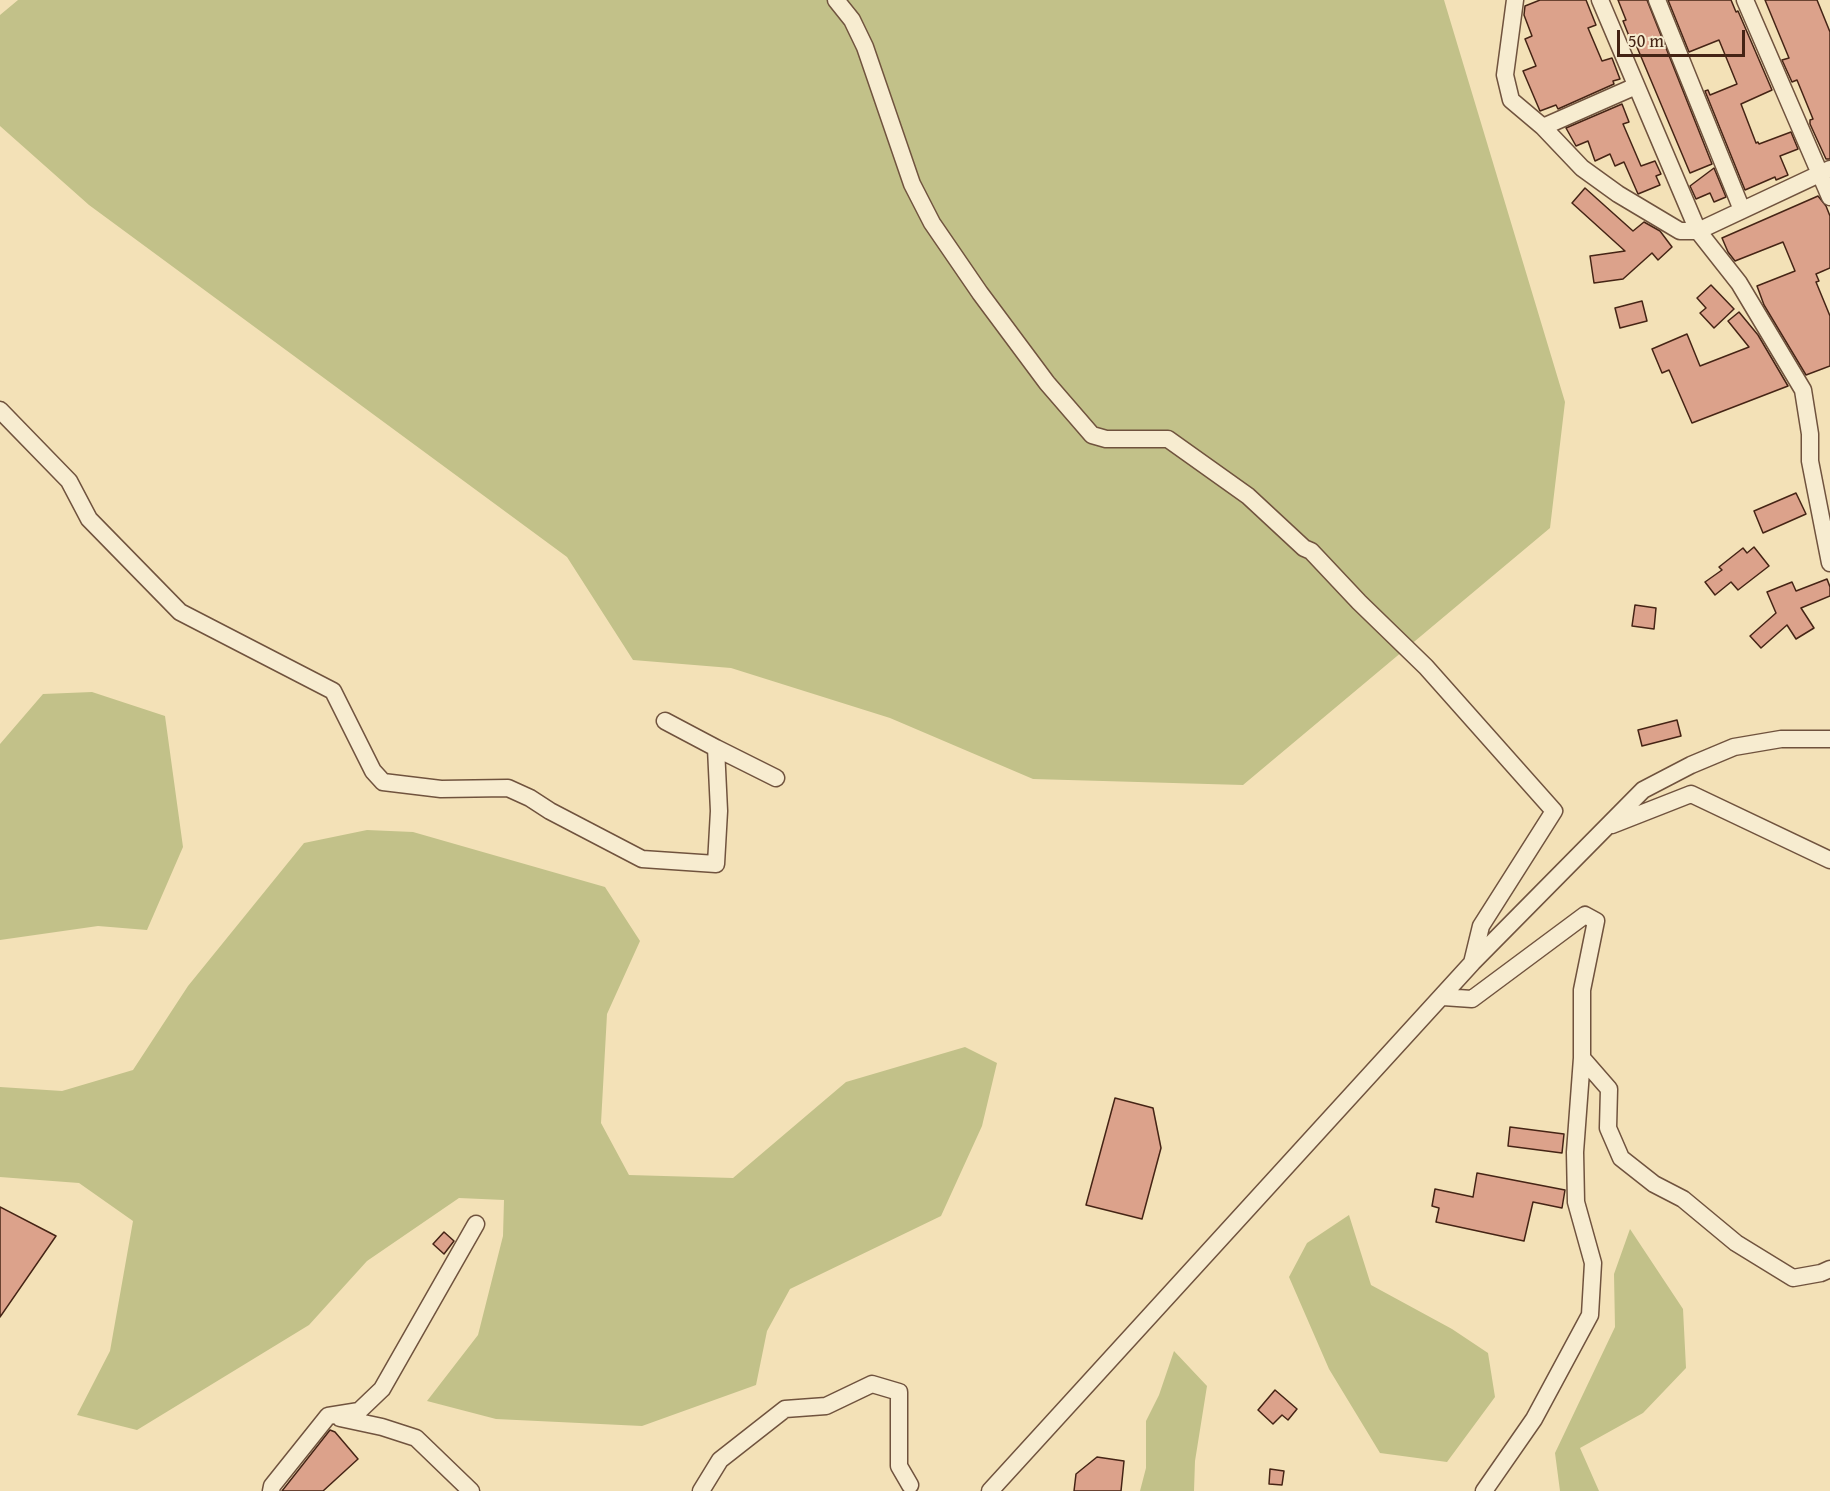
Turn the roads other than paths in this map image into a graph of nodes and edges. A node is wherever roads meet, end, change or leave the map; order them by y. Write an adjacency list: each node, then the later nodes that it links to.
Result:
1 (836, 0): 20 (street)
2 (1515, 0): 7 (street)
3 (1600, 0): 6 (street)
4 (1657, 0): 10 (street)
5 (1745, 0): 8 (street)
6 (1636, 86): 7 (street); 11 (street)
7 (1543, 126): 11 (street)
8 (1825, 172): 9 (street); 10 (street)
9 (1830, 197)
10 (1742, 210): 11 (street)
11 (1698, 231): 13 (street)
12 (0, 410): 16 (street)
13 (1830, 563)
14 (665, 721): 16 (street)
15 (1830, 739): 18 (street)
16 (716, 748): 17 (street)
17 (776, 778)
18 (1603, 828): 19 (street); 20 (street)
19 (1830, 860)
20 (1472, 963): 21 (street)
21 (1443, 997): 22 (street); 30 (street)
22 (1582, 1058): 24 (street); 31 (street)
23 (476, 1224): 25 (street)
24 (1830, 1269)
25 (328, 1416): 27 (street); 28 (street)
26 (910, 1485): 29 (street)
27 (271, 1491)
28 (471, 1491)
29 (701, 1491)
30 (990, 1491)
31 (1484, 1491)

